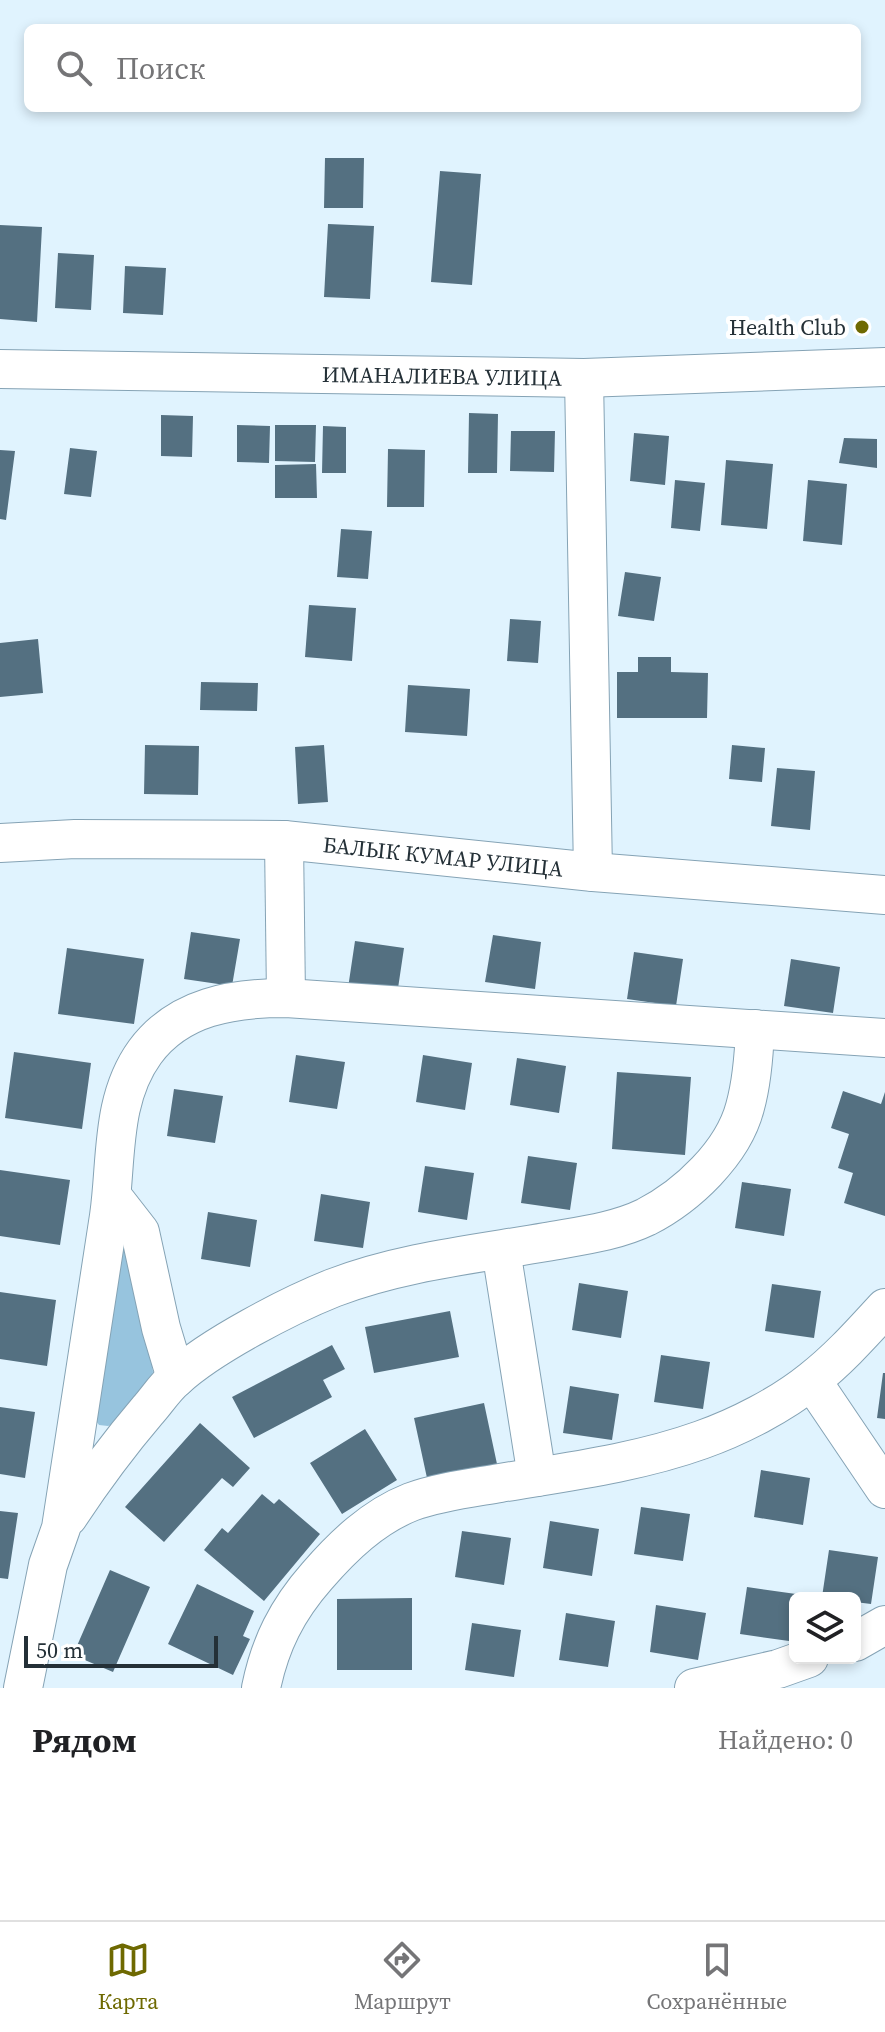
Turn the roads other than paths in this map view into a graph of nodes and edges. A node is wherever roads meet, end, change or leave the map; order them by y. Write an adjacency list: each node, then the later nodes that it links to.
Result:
1 (885, 367): 3 (street, ИМАНАЛИЕВА УЛИЦА)
2 (0, 369): 3 (street, ИМАНАЛИЕВА УЛИЦА)
3 (584, 378): 6 (street)
4 (284, 840): 5 (street, БАЛЫК КУМАР УЛИЦА); 6 (street, БАЛЫК КУМАР УЛИЦА); 8 (street)
5 (0, 843)
6 (593, 872): 7 (street, БАЛЫК КУМАР УЛИЦА)
7 (885, 895)
8 (286, 998): 9 (street); 11 (street)
9 (755, 1029): 10 (street); 12 (street)
10 (885, 1038)
11 (112, 1196): 14 (street); 18 (street)
12 (501, 1250): 14 (street); 16 (street)
13 (885, 1308): 15 (street)
14 (176, 1378): 18 (street)
15 (812, 1381): 16 (street); 17 (street)
16 (537, 1477): 23 (street)
17 (885, 1489)
18 (61, 1528): 22 (street)
19 (885, 1625): 20 (street)
20 (861, 1639)
21 (792, 1664): 24 (street)
22 (23, 1688)
23 (261, 1688)
24 (694, 1688)

